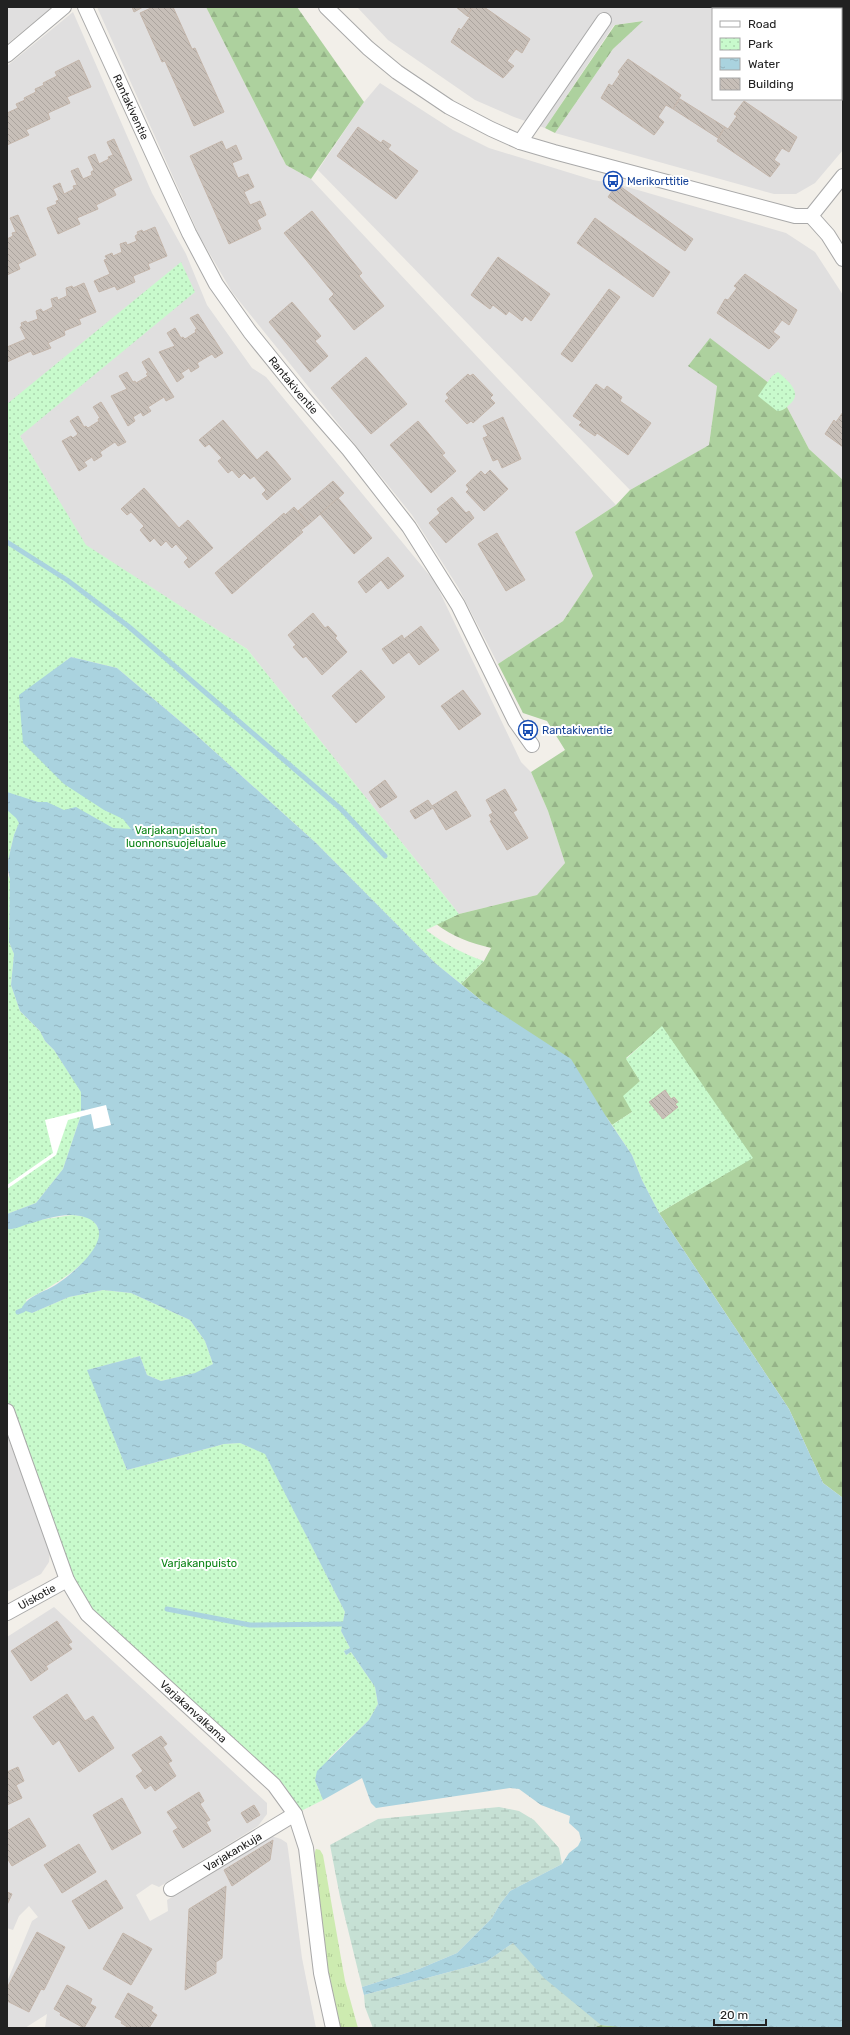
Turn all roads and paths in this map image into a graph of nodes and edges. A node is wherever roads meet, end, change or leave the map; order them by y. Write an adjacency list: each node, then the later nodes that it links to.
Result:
1 (64, 7): 5 (street)
2 (85, 7): 10 (street, Rantakiventie)
3 (326, 7): 6 (street)
4 (604, 20): 6 (street)
5 (7, 55)
6 (520, 142): 8 (street)
7 (843, 176): 8 (street)
8 (811, 216): 9 (street)
9 (843, 259)
10 (532, 745)
11 (7, 1411): 12 (street, Varjakanvalkama)
12 (68, 1580): 13 (street, Uiskotie); 14 (street, Varjakanvalkama)
13 (7, 1613)
14 (295, 1814): 15 (street, Varjakankuja); 16 (street, Varjakanvalkama)
15 (171, 1889)
16 (333, 2028)

